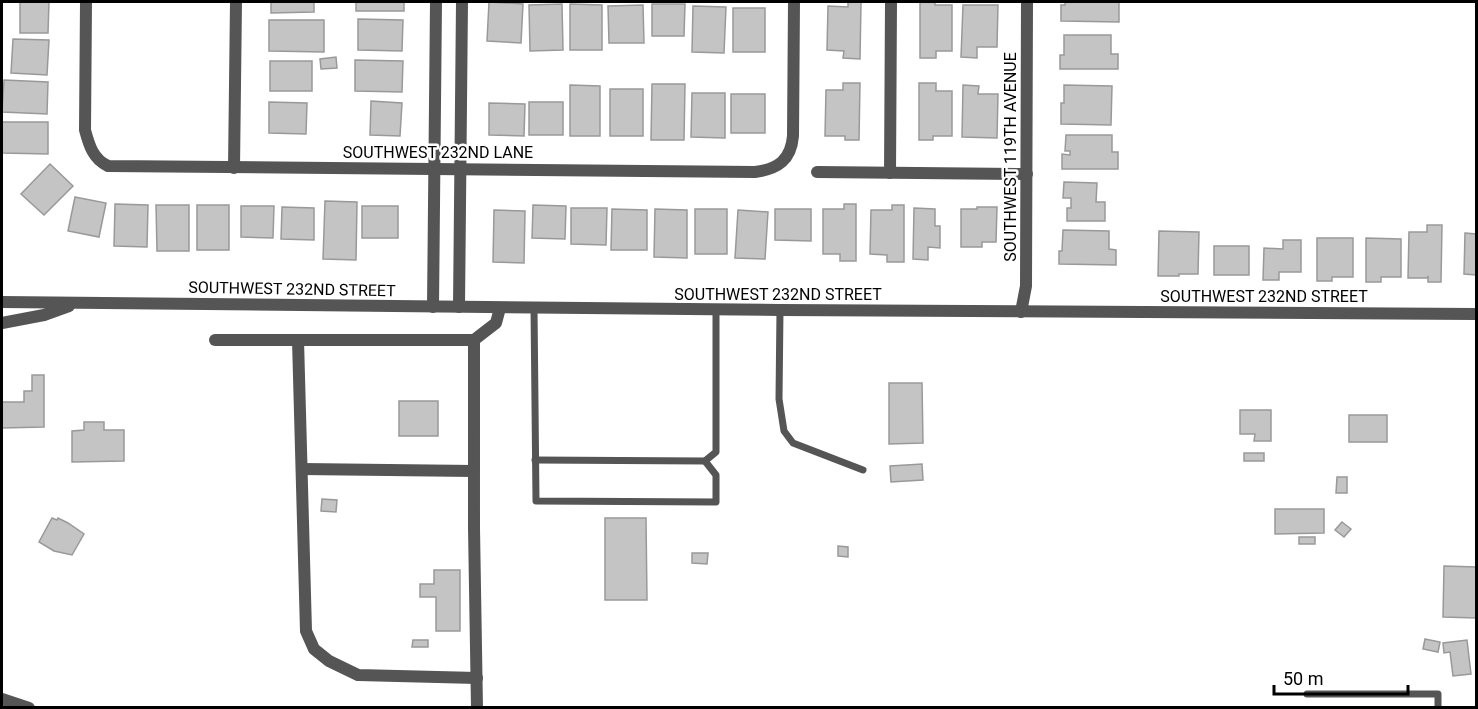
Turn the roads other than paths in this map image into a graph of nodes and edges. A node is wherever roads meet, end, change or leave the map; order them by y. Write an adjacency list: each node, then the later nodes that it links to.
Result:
1 (86, 2): 8 (street, SOUTHWEST 232ND LANE)
2 (236, 2): 8 (street)
3 (436, 2): 9 (street)
4 (462, 2): 10 (street)
5 (794, 2): 10 (street, SOUTHWEST 232ND LANE)
6 (891, 2): 12 (street)
7 (1027, 2): 13 (street, SOUTHWEST 119TH AVENUE)
8 (234, 168): 9 (street, SOUTHWEST 232ND LANE)
9 (434, 169): 10 (street, SOUTHWEST 232ND LANE); 16 (street)
10 (461, 169): 17 (street)
11 (817, 172): 12 (street)
12 (890, 173): 13 (street)
13 (1027, 174): 22 (street, SOUTHWEST 119TH AVENUE)
14 (2, 302): 15 (street, SOUTHWEST 232ND STREET)
15 (79, 303): 16 (street, SOUTHWEST 232ND STREET); 24 (street, SOUTHWEST 232ND STREET)
16 (433, 307): 17 (street, SOUTHWEST 232ND STREET)
17 (459, 307): 18 (street, SOUTHWEST 232ND STREET)
18 (500, 308): 19 (street, SOUTHWEST 232ND STREET); 27 (street)
19 (534, 308): 20 (street, SOUTHWEST 232ND STREET); 28 (lane)
20 (716, 309): 21 (street, SOUTHWEST 232ND STREET); 29 (lane)
21 (780, 310): 22 (street, SOUTHWEST 232ND STREET); 31 (lane)
22 (1022, 312): 23 (street, SOUTHWEST 232ND STREET)
23 (1476, 314)
24 (2, 323)
25 (215, 340): 26 (street)
26 (298, 340): 27 (street); 30 (street)
27 (474, 340): 32 (street)
28 (535, 460): 29 (lane); 29 (lane)
29 (705, 461)
30 (302, 469): 32 (street); 33 (street)
31 (863, 470)
32 (474, 471): 33 (street)
33 (477, 678): 37 (street)
34 (1307, 694): 38 (lane)
35 (2, 699): 36 (street)
36 (29, 708)
37 (477, 708)
38 (1438, 708)

